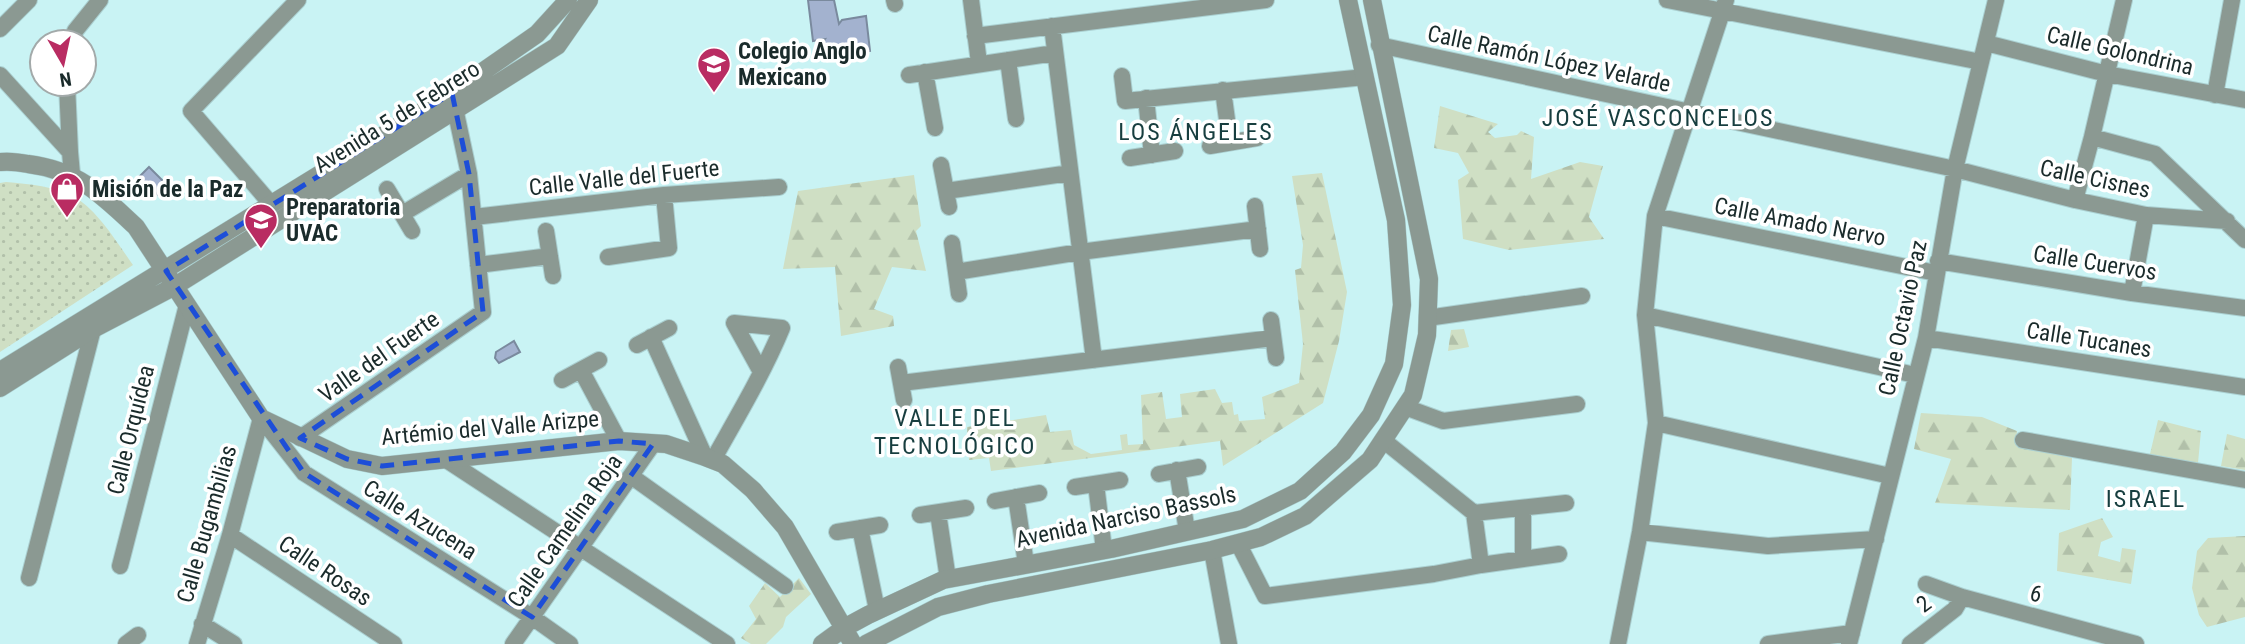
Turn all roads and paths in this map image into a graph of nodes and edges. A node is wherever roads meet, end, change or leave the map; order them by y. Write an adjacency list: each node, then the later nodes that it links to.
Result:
1 (29, 0): 19 (street)
2 (100, 0): 18 (street)
3 (298, 0): 60 (street)
4 (568, 0): 35 (street, Avenida 5 de Febrero)
5 (589, 0): 35 (street, Avenida 5 de Febrero)
6 (971, 0): 20 (street)
7 (981, 0): 20 (street)
8 (1266, 0): 15 (street)
9 (1348, 0): 30 (street, Avenida Narciso Bassols)
10 (1372, 0): 22 (street, Avenida Narciso Bassols)
11 (1667, 0): 16 (street)
12 (1996, 0): 21 (street, Calle Octavio Paz)
13 (2124, 0): 27 (street)
14 (2236, 2): 32 (street)
15 (1201, 4): 17 (street)
16 (1725, 6): 25 (street); 37 (street)
17 (1052, 26): 20 (street); 23 (street)
18 (77, 28)
19 (0, 29)
20 (980, 35): 26 (street)
21 (1986, 43): 25 (street, Calle Octavio Paz); 27 (street, Calle Golondrina)
22 (1379, 45): 37 (street, Calle Ramón López Velarde); 42 (street, Avenida Narciso Bassols)
23 (1055, 53): 24 (street); 53 (street)
24 (1008, 60): 26 (street); 38 (street)
25 (1981, 62): 52 (street, Calle Octavio Paz)
26 (983, 63): 39 (street)
27 (2107, 74): 32 (street, Calle Golondrina); 40 (street)
28 (0, 75): 47 (street)
29 (1122, 76): 34 (street)
30 (1364, 77): 31 (street); 44 (street, Avenida Narciso Bassols)
31 (1223, 90): 34 (street); 43 (street)
32 (2215, 95): 36 (street, Calle Golondrina)
33 (68, 98): 47 (street)
34 (1146, 98): 48 (street)
35 (454, 100): 55 (street); 60 (street, Avenida 5 de Febrero); 80 (street, Avenida 5 de Febrero)
36 (2245, 100)
37 (1690, 113): 52 (street, Calle Ramón López Velarde); 64 (street)
38 (1016, 119)
39 (935, 128)
40 (2092, 137): 59 (street); 66 (street)
41 (1257, 138): 43 (street)
42 (1400, 139): 44 (street); 87 (street, Avenida Narciso Bassols)
43 (1230, 142): 45 (street)
44 (1380, 143): 135 (street, Avenida Narciso Bassols)
45 (1210, 146)
46 (1175, 151): 48 (street)
47 (70, 152): 54 (street)
48 (1152, 155): 49 (street)
49 (1130, 158)
50 (0, 162): 54 (street, Artémio del Valle Arizpe)
51 (942, 165): 53 (street)
52 (1955, 169): 59 (street, Calle Cisnes); 77 (street, Calle Octavio Paz)
53 (1070, 173): 73 (street)
54 (72, 174): 80 (street, Artémio del Valle Arizpe)
55 (469, 174): 62 (street); 65 (street)
56 (779, 187): 58 (street, Calle Valle del Fuerte)
57 (387, 189): 62 (street)
58 (664, 195): 65 (street, Calle Valle del Fuerte); 75 (street)
59 (2074, 200): 63 (street, Calle Cisnes)
60 (271, 204): 80 (street, Avenida 5 de Febrero)
61 (1255, 206): 67 (street)
62 (402, 214): 68 (street)
63 (2146, 215): 66 (street, Calle Cisnes); 82 (street)
64 (1655, 216): 77 (street, Calle Amado Nervo); 86 (street)
65 (474, 217): 76 (street)
66 (2227, 221): 70 (street)
67 (1258, 229): 72 (street); 73 (street)
68 (412, 231)
69 (546, 232): 74 (street)
70 (2245, 240)
71 (952, 243): 78 (street)
72 (1260, 249)
73 (1080, 252): 78 (street); 95 (street)
74 (550, 256): 76 (street); 79 (street)
75 (608, 257)
76 (478, 265): 108 (street, Valle del Fuerte)
77 (1937, 267): 82 (street, Calle Cuervos); 92 (street, Calle Octavio Paz)
78 (956, 272): 81 (street)
79 (553, 276)
80 (170, 278): 84 (street, Artémio del Valle Arizpe); 90 (street, Avenida 5 de Febrero); 97 (street, Avenida 5 de Febrero)
81 (959, 293)
82 (2133, 293): 85 (street, Calle Cuervos)
83 (1583, 296): 87 (street)
84 (187, 305): 106 (street, Artémio del Valle Arizpe); 148 (street, Calle Orquídea)
85 (2245, 308)
86 (1645, 315): 99 (street); 107 (street)
87 (1427, 318): 105 (street, Avenida Narciso Bassols)
88 (1271, 320): 91 (street)
89 (669, 328): 114 (street)
90 (93, 329): 102 (street, Avenida 5 de Febrero); 149 (street)
91 (1273, 338): 93 (street); 95 (street)
92 (1926, 338): 99 (street, Calle Octavio Paz); 101 (street, Calle Tucanes)
93 (1276, 358)
94 (599, 360): 96 (street)
95 (1094, 360): 103 (street)
96 (581, 370): 100 (street); 111 (street)
97 (0, 371)
98 (761, 372): 114 (street)
99 (1915, 375): 119 (street, Calle Octavio Paz)
100 (562, 380)
101 (2245, 387)
102 (0, 388)
103 (904, 400)
104 (1577, 404): 105 (street)
105 (1405, 407): 109 (street, Avenida Narciso Bassols)
106 (261, 418): 108 (street, Artémio del Valle Arizpe); 138 (street, Calle Bugambilias); 155 (street, Calle Azucena)
107 (1656, 423): 119 (street); 137 (street)
108 (300, 438): 113 (street, Artémio del Valle Arizpe)
109 (1383, 440): 131 (street); 140 (street, Avenida Narciso Bassols)
110 (2023, 440): 121 (street)
111 (619, 441): 112 (street, Artémio del Valle Arizpe); 113 (street, Artémio del Valle Arizpe)
112 (653, 444): 114 (street, Artémio del Valle Arizpe); 118 (street, Calle Camelina Roja)
113 (445, 458): 141 (street)
114 (709, 458): 157 (street, Artémio del Valle Arizpe)
115 (1198, 467): 116 (street)
116 (1177, 470): 117 (street); 135 (street)
117 (1159, 474)
118 (631, 476): 141 (street, Calle Camelina Roja); 152 (street)
119 (1891, 477): 139 (street, Calle Octavio Paz)
120 (1120, 480): 122 (street)
121 (2245, 480)
122 (1096, 484): 123 (street); 142 (street)
123 (1075, 487)
124 (1039, 493): 125 (street)
125 (1017, 497): 126 (street); 146 (street)
126 (995, 501)
127 (1566, 503): 129 (street)
128 (966, 508): 130 (street)
129 (1522, 508): 131 (street); 145 (street)
130 (938, 513): 132 (street); 150 (street)
131 (1474, 513): 147 (street)
132 (920, 515)
133 (880, 525): 134 (street)
134 (860, 528): 136 (street); 154 (street)
135 (1187, 531): 142 (street, Avenida Narciso Bassols)
136 (837, 532)
137 (1640, 533): 139 (street); 169 (street)
138 (230, 535): 156 (street, Calle Bugambilias); 161 (street, Calle Rosas)
139 (1876, 540): 158 (street, Calle Octavio Paz)
140 (1238, 544): 143 (street, Avenida Narciso Bassols); 147 (street)
141 (579, 547): 155 (street, Calle Camelina Roja); 164 (street)
142 (1104, 550): 146 (street, Avenida Narciso Bassols)
143 (1212, 550): 167 (street, Avenida Narciso Bassols); 168 (street)
144 (1559, 554): 145 (street)
145 (1523, 559): 147 (street)
146 (1026, 564): 150 (street, Avenida Narciso Bassols)
147 (1481, 565)
148 (120, 566)
149 (29, 578)
150 (948, 579): 154 (street, Avenida Narciso Bassols)
151 (1926, 584): 153 (street, 6)
152 (785, 586)
153 (1962, 597): 171 (street, 2); 172 (street, 6)
154 (877, 610): 157 (street, Avenida Narciso Bassols)
155 (532, 617): 162 (street, Calle Camelina Roja); 163 (street, Calle Azucena)
156 (202, 624): 159 (street, Calle Bugambilias); 160 (street)
157 (844, 628): 165 (street, Avenida Narciso Bassols); 166 (street, Artémio del Valle Arizpe)
158 (1851, 638): 170 (street)
159 (197, 644)
160 (234, 644)
161 (394, 644)
162 (513, 644)
163 (570, 644)
164 (727, 644)
165 (822, 644)
166 (853, 644)
167 (866, 644)
168 (1229, 644)
169 (1618, 644)
170 (1768, 644)
171 (1910, 644)
172 (2136, 644)

